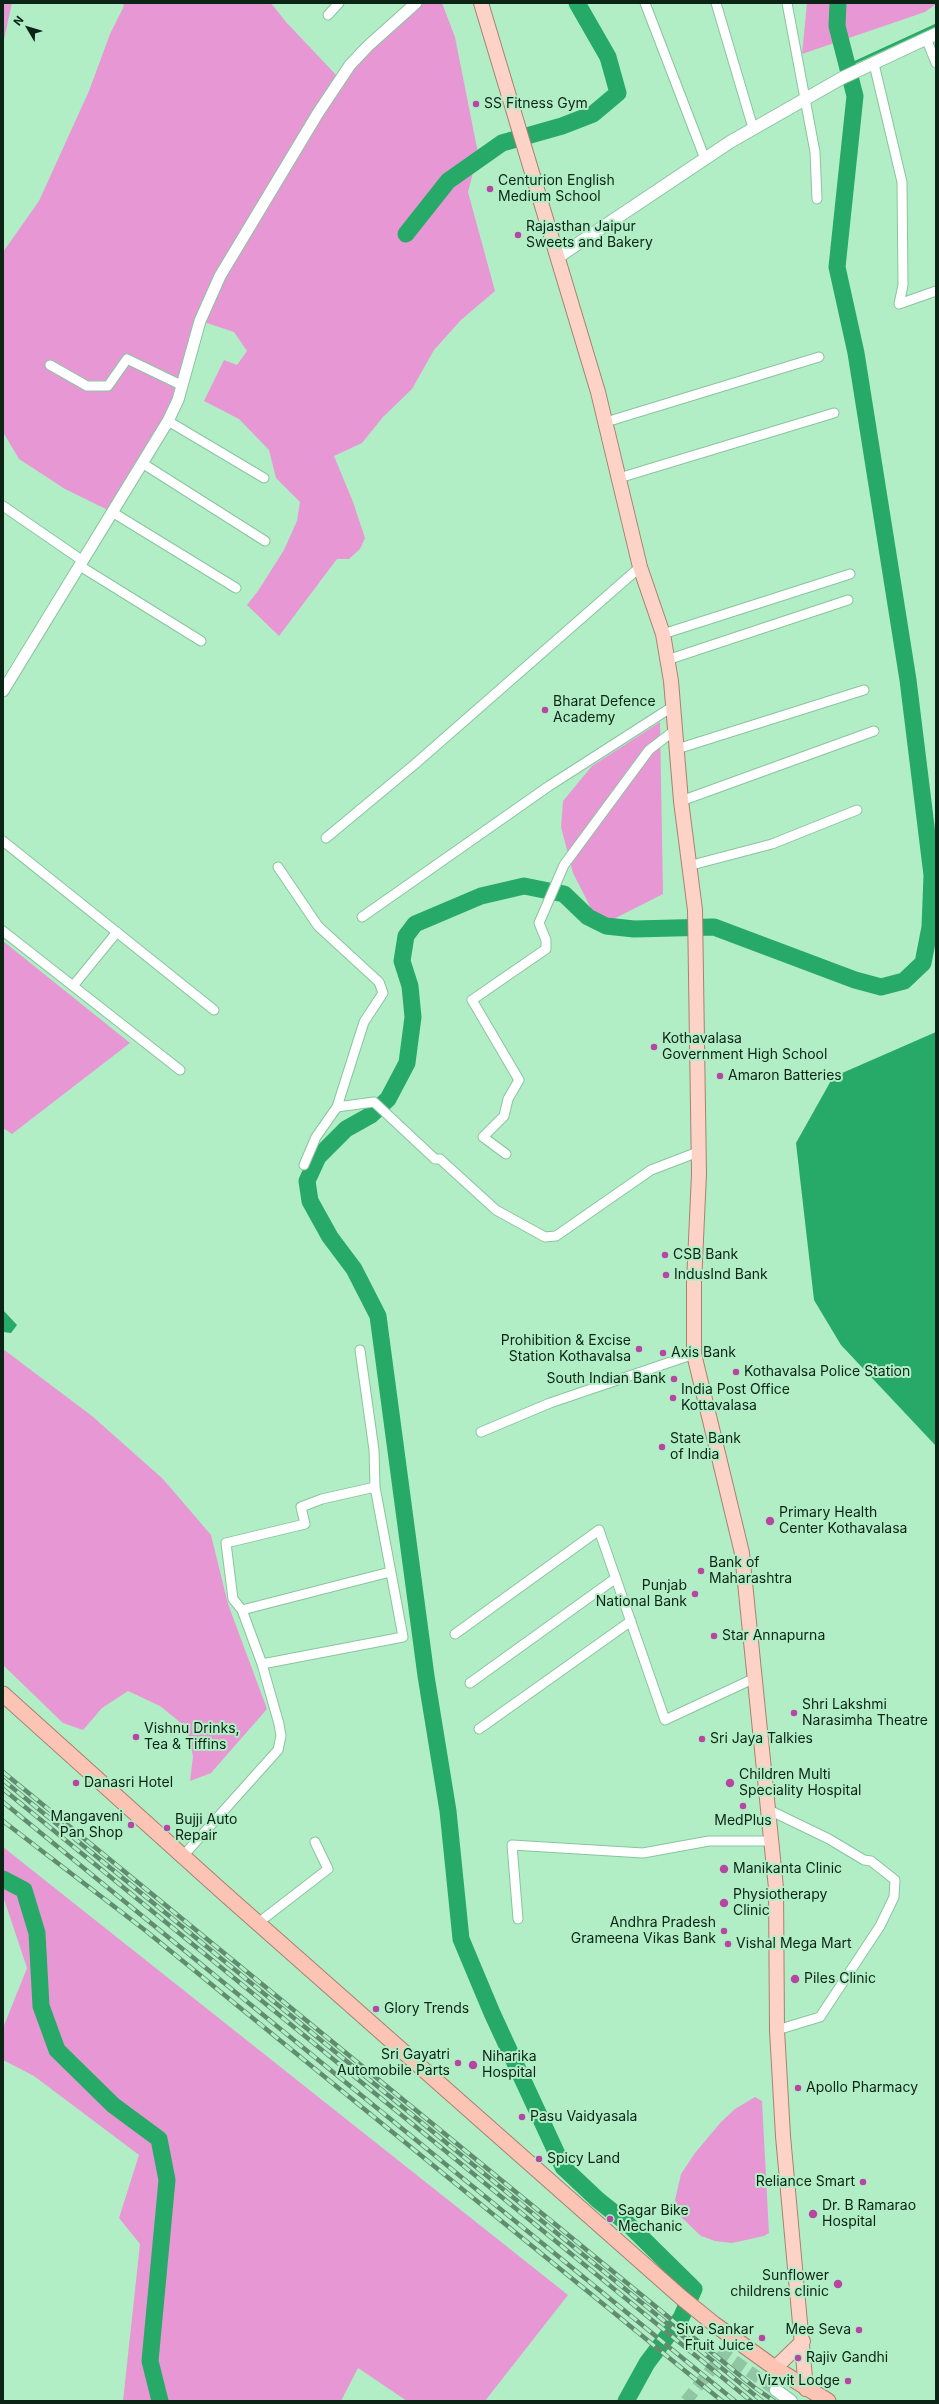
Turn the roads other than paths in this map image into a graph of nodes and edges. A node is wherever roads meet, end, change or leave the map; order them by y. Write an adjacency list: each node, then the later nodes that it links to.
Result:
1 (339, 3): 7 (street)
2 (416, 3): 19 (street)
3 (481, 3): 15 (main road)
4 (645, 3): 13 (street)
5 (716, 3): 12 (street)
6 (787, 3): 11 (street)
7 (328, 16)
8 (931, 36): 9 (main road); 10 (street)
9 (874, 64): 11 (main road); 16 (street)
10 (936, 64)
11 (804, 100): 12 (main road); 14 (street)
12 (753, 128): 13 (main road)
13 (705, 159): 15 (main road)
14 (817, 199)
15 (558, 257): 22 (main road)
16 (936, 291)
17 (819, 357): 22 (street)
18 (50, 365): 19 (street)
19 (181, 385): 21 (street)
20 (834, 413): 25 (street)
21 (168, 421): 23 (street); 24 (street)
22 (606, 422): 25 (main road)
23 (142, 463): 27 (street); 28 (street)
24 (264, 478)
25 (619, 478): 30 (main road)
26 (3, 506): 29 (street)
27 (112, 512): 29 (street); 32 (street)
28 (265, 541)
29 (81, 563): 35 (street); 38 (street)
30 (640, 567): 34 (main road); 45 (street)
31 (850, 574): 34 (street)
32 (236, 588)
33 (848, 600): 36 (street)
34 (663, 634): 36 (main road)
35 (201, 641)
36 (667, 660): 39 (main road)
37 (864, 690): 42 (street)
38 (3, 691)
39 (672, 707): 40 (main road); 49 (street)
40 (675, 730): 42 (main road); 57 (street)
41 (874, 730): 43 (street)
42 (677, 749): 43 (main road)
43 (681, 801): 47 (main road)
44 (857, 810): 47 (street)
45 (326, 838)
46 (3, 841): 51 (street)
47 (688, 866): 56 (main road)
48 (278, 867): 55 (street)
49 (362, 917)
50 (3, 931): 52 (street)
51 (117, 932): 52 (street); 53 (street)
52 (74, 986): 54 (street)
53 (214, 1010)
54 (180, 1070)
55 (337, 1107): 56 (street); 58 (street)
56 (698, 1152): 60 (main road)
57 (506, 1154)
58 (304, 1165)
59 (360, 1350): 62 (street)
60 (694, 1354): 61 (street); 69 (main road)
61 (481, 1432)
62 (375, 1488): 63 (street); 65 (street)
63 (390, 1572): 65 (street); 68 (street)
64 (616, 1578): 66 (street); 67 (street); 70 (street)
65 (242, 1610): 68 (street)
66 (631, 1621): 69 (street); 72 (street)
67 (455, 1634)
68 (262, 1664): 76 (street)
69 (755, 1678): 73 (main road)
70 (470, 1682)
71 (3, 1694): 76 (highway)
72 (479, 1730)
73 (768, 1810): 74 (main road); 79 (street)
74 (771, 1841): 77 (street); 79 (main road)
75 (315, 1842): 78 (street)
76 (183, 1856): 78 (highway)
77 (518, 1919)
78 (258, 1923): 81 (highway)
79 (777, 2030): 80 (main road)
80 (803, 2341): 81 (main road); 82 (main road)
81 (775, 2368): 82 (highway)
82 (806, 2389): 85 (highway)
83 (776, 2390): 84 (main road)
84 (791, 2401)
85 (828, 2401)

